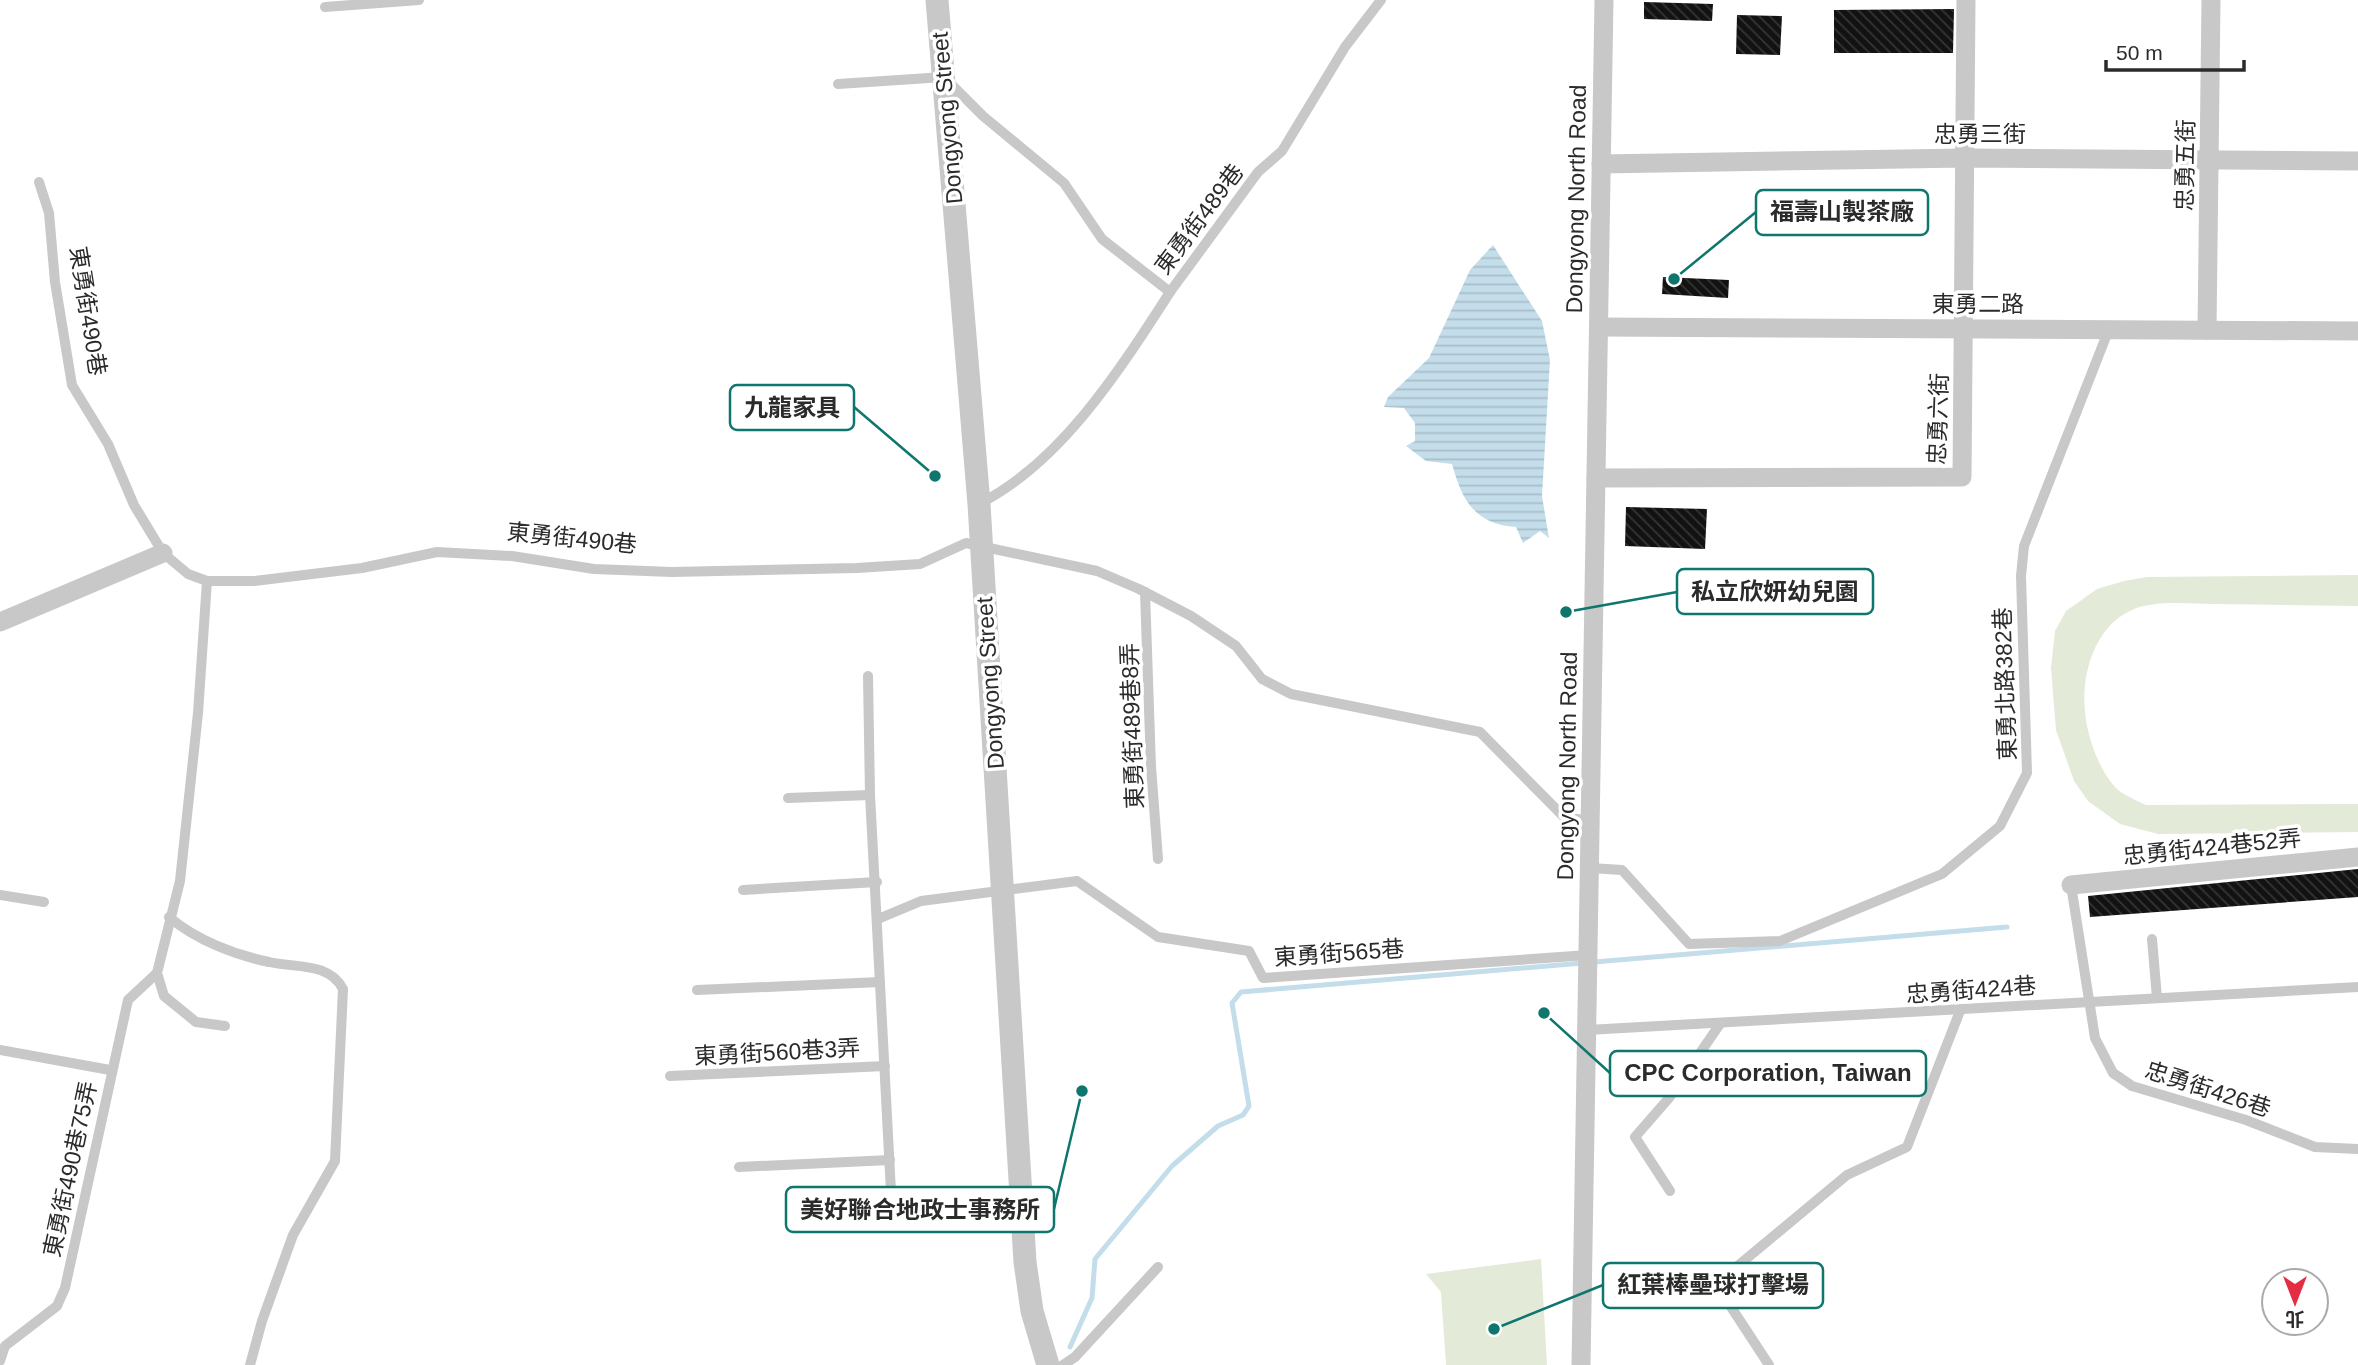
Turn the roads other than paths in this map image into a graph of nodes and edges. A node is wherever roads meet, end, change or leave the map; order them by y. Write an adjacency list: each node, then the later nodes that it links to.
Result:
1 (419, 0): 7 (lane)
2 (937, 0): 8 (street, Dongyong Street)
3 (1381, 0): 15 (lane, 東勇街489巷)
4 (1604, 0): 13 (street, Dongyong North Road)
5 (1966, 0): 10 (street, 忠勇六街)
6 (2211, 0): 11 (street, 忠勇五街)
7 (325, 7)
8 (944, 77): 9 (lane); 15 (lane, 東勇街489巷); 22 (street, Dongyong Street)
9 (838, 84)
10 (1965, 158): 11 (street, 忠勇三街); 13 (street, 忠勇三街); 18 (street, 忠勇六街)
11 (2210, 160): 12 (street, 忠勇三街); 19 (street, 忠勇五街)
12 (2358, 162)
13 (1601, 164): 16 (street, Dongyong North Road)
14 (39, 182): 24 (lane, 東勇街490巷)
15 (1170, 292): 22 (lane)
16 (1598, 327): 18 (street, 東勇二路); 21 (street, Dongyong North Road)
17 (2109, 328): 18 (street, 東勇二路); 19 (street, 東勇二路); 34 (lane, 東勇北路382巷)
18 (1965, 329): 21 (street, 忠勇六街)
19 (2207, 330): 20 (street, 東勇二路)
20 (2358, 331)
21 (1596, 478): 31 (street, Dongyong North Road)
22 (979, 505): 23 (street, Dongyong Street)
23 (981, 546): 25 (lane, 東勇街490巷); 26 (lane); 38 (street, Dongyong Street)
24 (163, 553): 25 (lane, 東勇街490巷); 27 (street)
25 (207, 581): 41 (lane)
26 (1145, 592): 31 (lane); 33 (lane, 東勇街489巷8弄)
27 (0, 622)
28 (867, 676): 29 (lane)
29 (870, 795): 30 (lane); 35 (lane)
30 (788, 798)
31 (1590, 821): 34 (street, Dongyong North Road)
32 (2358, 857): 36 (street, 忠勇街424巷52弄)
33 (1158, 859)
34 (1590, 869): 44 (street, Dongyong North Road)
35 (877, 882): 37 (lane); 42 (lane)
36 (2071, 886): 50 (lane, 忠勇街426巷)
37 (743, 890)
38 (1001, 890): 42 (lane); 44 (lane, 東勇街565巷); 67 (street, Dongyong Street)
39 (0, 895): 40 (lane)
40 (44, 902)
41 (169, 918): 45 (lane); 66 (lane)
42 (878, 919): 46 (lane)
43 (2152, 939): 49 (lane)
44 (1588, 963): 54 (street, Dongyong North Road)
45 (157, 973): 53 (lane); 57 (lane, 東勇街490巷75弄)
46 (880, 982): 48 (lane); 56 (lane)
47 (2358, 987): 49 (lane, 忠勇街424巷)
48 (697, 990)
49 (2157, 998): 50 (lane, 忠勇街424巷)
50 (2090, 1002): 51 (lane, 忠勇街424巷); 59 (lane, 忠勇街426巷)
51 (1959, 1011): 52 (lane, 忠勇街424巷); 70 (lane)
52 (1720, 1024): 54 (lane, 忠勇街424巷); 62 (lane)
53 (225, 1026)
54 (1587, 1030): 69 (street, Dongyong North Road)
55 (0, 1051): 57 (lane)
56 (886, 1066): 58 (lane, 東勇街560巷3弄); 60 (lane)
57 (110, 1070): 65 (lane, 東勇街490巷75弄)
58 (670, 1076)
59 (2358, 1149)
60 (890, 1160): 61 (lane); 63 (lane)
61 (739, 1167)
62 (1670, 1191)
63 (891, 1192)
64 (1158, 1267): 68 (lane)
65 (0, 1361)
66 (250, 1365)
67 (1048, 1365)
68 (1063, 1365)
69 (1581, 1365)
70 (1769, 1365)

